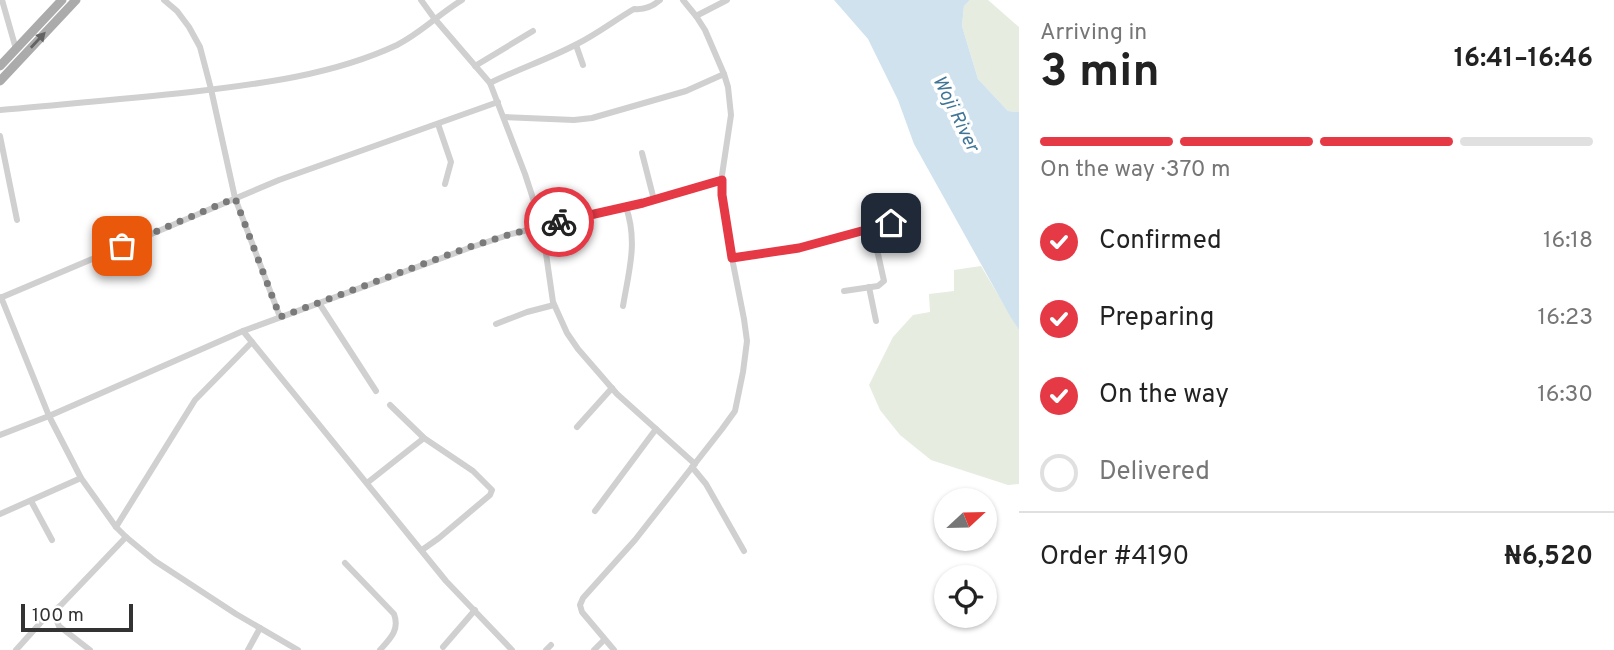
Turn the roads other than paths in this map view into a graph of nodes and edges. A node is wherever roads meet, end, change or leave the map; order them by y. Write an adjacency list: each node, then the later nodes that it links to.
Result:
1 (2, 0): 14 (street)
2 (62, 0): 14 (main road)
3 (76, 0): 19 (main road, one-way to 3)
4 (164, 0): 21 (street)
5 (421, 0): 11 (street)
6 (462, 0): 11 (street)
7 (660, 0): 13 (street)
8 (683, 0): 10 (street)
9 (727, 0): 10 (street)
10 (696, 16): 18 (street)
11 (434, 18): 17 (street); 21 (street)
12 (533, 31): 17 (street)
13 (576, 45): 15 (street); 20 (street)
14 (16, 49): 16 (main road)
15 (583, 65)
16 (0, 66)
17 (475, 66): 20 (street)
18 (724, 74): 24 (street); 28 (street)
19 (0, 81)
20 (490, 83): 22 (street)
21 (211, 89): 23 (street); 30 (street)
22 (498, 102): 24 (street); 25 (street)
23 (0, 110)
24 (504, 117): 35 (street)
25 (438, 124): 29 (street); 30 (street)
26 (0, 136): 34 (street)
27 (642, 153): 31 (street)
28 (722, 180): 31 (street); 37 (street)
29 (445, 184)
30 (235, 198): 40 (street); 44 (street)
31 (654, 200): 32 (street)
32 (626, 207): 35 (street); 43 (street)
33 (912, 218): 36 (street)
34 (17, 220)
35 (542, 226): 41 (street); 42 (street)
36 (869, 229): 37 (street); 38 (street)
37 (732, 258): 57 (street)
38 (869, 287): 39 (street); 45 (street)
39 (844, 291)
40 (1, 297): 52 (street)
41 (319, 303): 44 (street); 50 (street)
42 (554, 305): 46 (street); 49 (street)
43 (623, 306)
44 (280, 317): 47 (street)
45 (876, 321)
46 (496, 324)
47 (243, 331): 48 (street); 52 (street)
48 (252, 342): 59 (street); 63 (street)
49 (612, 388): 53 (street); 54 (street)
50 (376, 391)
51 (390, 405): 56 (street)
52 (49, 416): 55 (street); 58 (street)
53 (577, 427)
54 (656, 429): 57 (street); 61 (street)
55 (0, 435)
56 (424, 438): 59 (street); 66 (street)
57 (694, 466): 67 (street); 72 (street)
58 (81, 478): 60 (street); 63 (street)
59 (367, 483): 66 (street)
60 (31, 501): 62 (street); 65 (street)
61 (595, 511)
62 (0, 514)
63 (116, 527): 64 (street)
64 (126, 537): 70 (street); 71 (street)
65 (52, 540)
66 (422, 550): 69 (street)
67 (744, 551)
68 (345, 563): 78 (street)
69 (475, 610): 73 (street); 79 (street)
70 (53, 612): 74 (street); 75 (street)
71 (260, 628): 76 (street); 77 (street)
72 (604, 640): 80 (street); 81 (street)
73 (443, 647)
74 (16, 650)
75 (90, 650)
76 (248, 650)
77 (298, 650)
78 (380, 650)
79 (512, 650)
80 (594, 650)
81 (614, 650)

